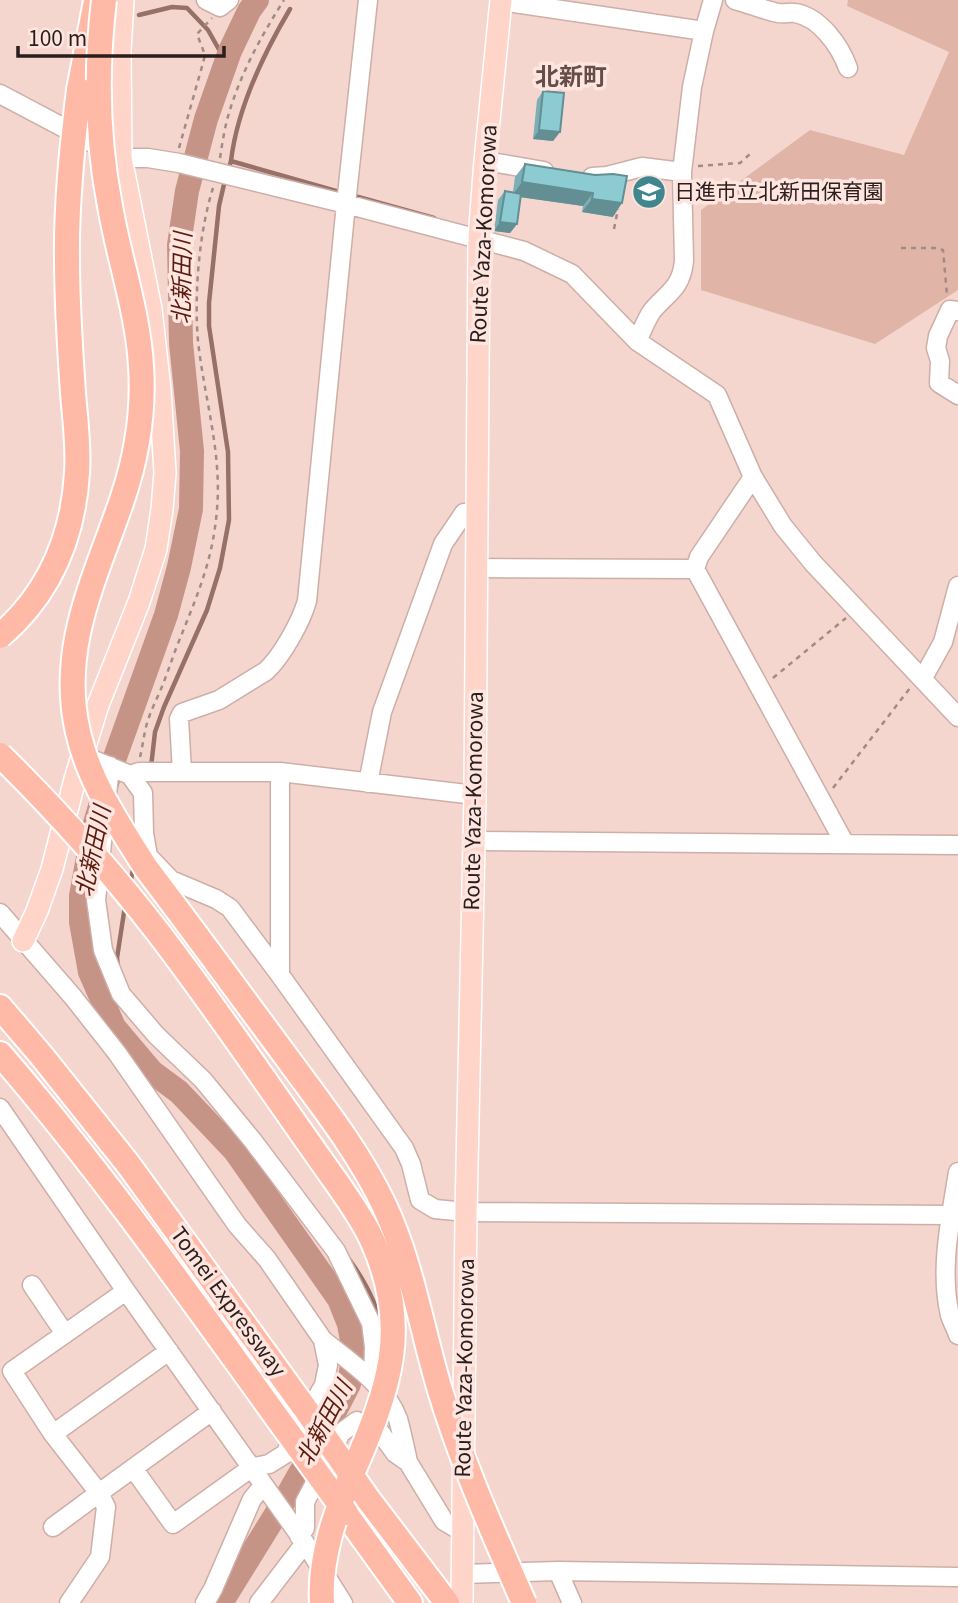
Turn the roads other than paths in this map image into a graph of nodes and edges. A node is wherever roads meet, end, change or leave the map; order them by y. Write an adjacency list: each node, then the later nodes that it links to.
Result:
1 (96, 0): 24 (highway, bridge)
2 (104, 0): 77 (highway, bridge)
3 (123, 0): 11 (main road)
4 (368, 0): 14 (street)
5 (501, 0): 8 (street); 12 (main road, Route Yaza-Komorowa)
6 (713, 0): 8 (street)
7 (735, 0): 9 (street)
8 (704, 31): 13 (street)
9 (848, 68)
10 (0, 94): 11 (street)
11 (121, 158): 14 (street); 28 (main road)
12 (485, 161): 13 (street); 15 (main road, Route Yaza-Komorowa)
13 (682, 169): 17 (street)
14 (346, 204): 15 (street); 30 (street)
15 (479, 239): 17 (street); 20 (main road, Route Yaza-Komorowa)
16 (954, 310): 18 (street)
17 (637, 341): 19 (street)
18 (958, 395)
19 (753, 477): 22 (street); 25 (street)
20 (478, 513): 21 (main road, Route Yaza-Komorowa); 33 (street)
21 (477, 568): 22 (street); 34 (main road, Route Yaza-Komorowa)
22 (695, 569): 36 (street)
23 (958, 586): 25 (street)
24 (0, 636)
25 (922, 677): 26 (street)
26 (958, 717)
27 (0, 755): 72 (highway, bridge)
28 (82, 755): 29 (street); 39 (main road)
29 (110, 766): 32 (street); 55 (street)
30 (183, 772): 31 (street); 32 (street)
31 (281, 772): 33 (street); 40 (street)
32 (132, 774): 40 (street)
33 (368, 783): 34 (street)
34 (475, 796): 35 (main road, Route Yaza-Komorowa)
35 (474, 841): 36 (street); 45 (main road, Route Yaza-Komorowa)
36 (845, 844): 37 (street)
37 (958, 845)
38 (0, 913): 39 (street)
39 (23, 941): 51 (street)
40 (280, 975): 45 (street)
41 (0, 1007): 75 (highway, Tomei Expressway, bridge)
42 (0, 1054): 74 (highway, Tomei Expressway, bridge)
43 (0, 1108): 48 (street)
44 (958, 1172): 46 (street)
45 (467, 1212): 46 (street); 64 (main road, Route Yaza-Komorowa)
46 (951, 1215): 49 (street)
47 (32, 1285): 50 (street)
48 (126, 1291): 50 (street); 52 (street)
49 (958, 1333)
50 (65, 1334): 54 (street)
51 (323, 1340): 55 (street); 60 (street)
52 (169, 1351): 56 (street); 57 (street)
53 (0, 1357): 54 (street)
54 (12, 1371): 57 (street)
55 (373, 1380): 58 (street)
56 (212, 1411): 59 (street); 60 (street)
57 (53, 1434): 62 (street)
58 (408, 1462): 64 (street); 65 (street)
59 (133, 1468): 60 (street); 62 (street)
60 (251, 1468): 61 (street)
61 (263, 1486): 65 (street); 70 (street)
62 (99, 1493): 63 (street); 69 (street)
63 (53, 1527)
64 (464, 1533): 67 (main road, Route Yaza-Komorowa)
65 (302, 1540): 71 (street); 73 (street)
66 (558, 1571): 67 (street); 68 (street); 78 (street)
67 (463, 1574): 76 (main road, Route Yaza-Komorowa)
68 (958, 1577)
69 (69, 1603)
70 (205, 1603)
71 (259, 1603)
72 (322, 1603)
73 (342, 1603)
74 (410, 1603)
75 (447, 1603)
76 (462, 1603)
77 (524, 1603)
78 (572, 1603)

